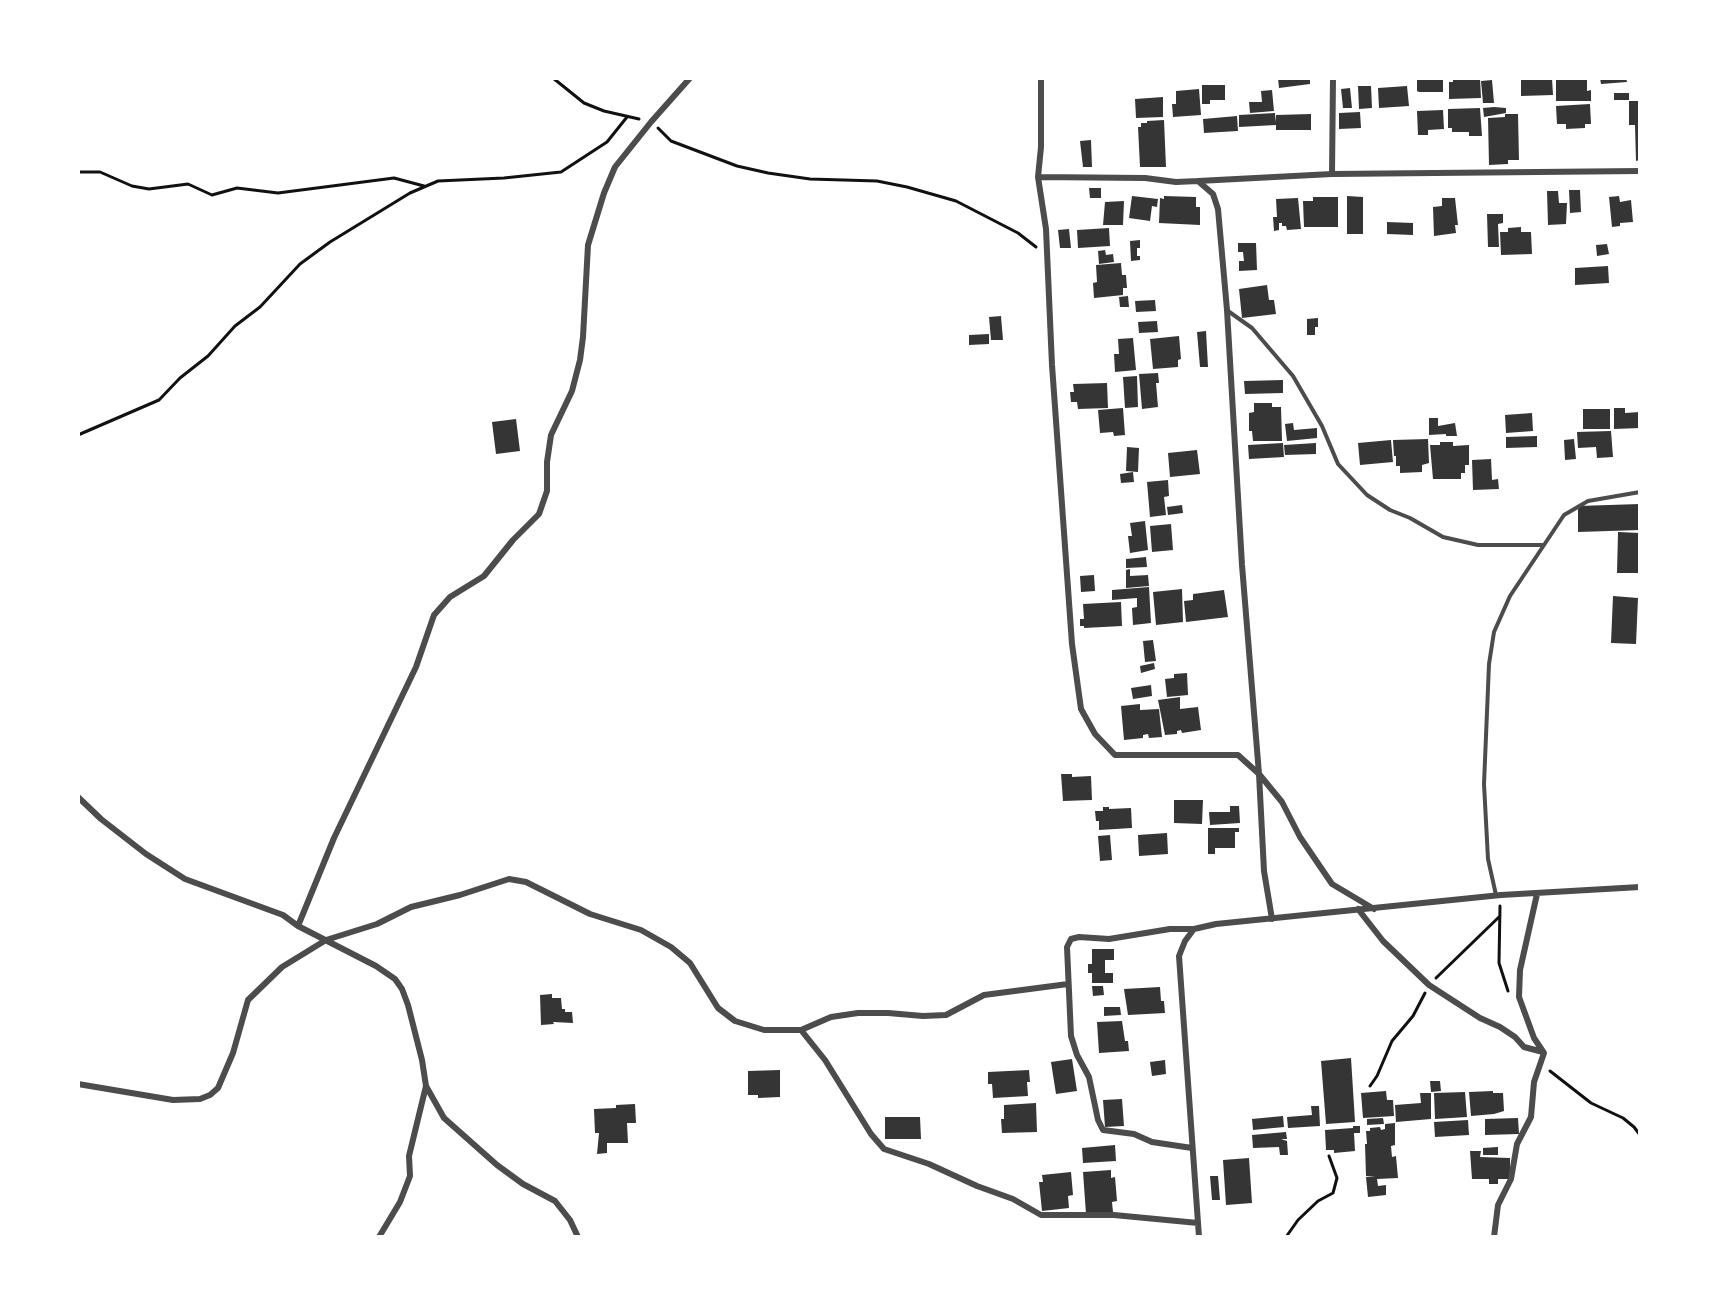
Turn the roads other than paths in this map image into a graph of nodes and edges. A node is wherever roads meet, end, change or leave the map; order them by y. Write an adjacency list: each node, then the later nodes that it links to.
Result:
1 (690, 78): 19 (street)
2 (1041, 78): 6 (street)
3 (1333, 78): 5 (street)
4 (1640, 171): 5 (street)
5 (1332, 174): 7 (street)
6 (1038, 177): 7 (street); 11 (street)
7 (1198, 181): 8 (street)
8 (1227, 310): 10 (lane); 11 (street)
9 (1640, 492): 10 (lane)
10 (1543, 545): 15 (lane)
11 (1259, 774): 17 (street); 18 (street)
12 (78, 797): 19 (street)
13 (1640, 887): 14 (street)
14 (1537, 894): 15 (street); 24 (street)
15 (1498, 895): 17 (street)
16 (1358, 909): 17 (street); 18 (street); 24 (street)
17 (1374, 909)
18 (1272, 919): 20 (street)
19 (298, 926): 21 (street)
20 (1194, 929): 22 (street); 27 (street)
21 (326, 940): 23 (street); 25 (street); 26 (street)
22 (1068, 984): 23 (street); 27 (street)
23 (801, 1030): 28 (street)
24 (1544, 1053): 32 (street)
25 (78, 1084)
26 (426, 1086): 29 (street); 30 (street)
27 (1192, 1148): 28 (street)
28 (1198, 1223): 31 (street)
29 (379, 1237)
30 (578, 1237)
31 (1199, 1237)
32 (1494, 1237)

